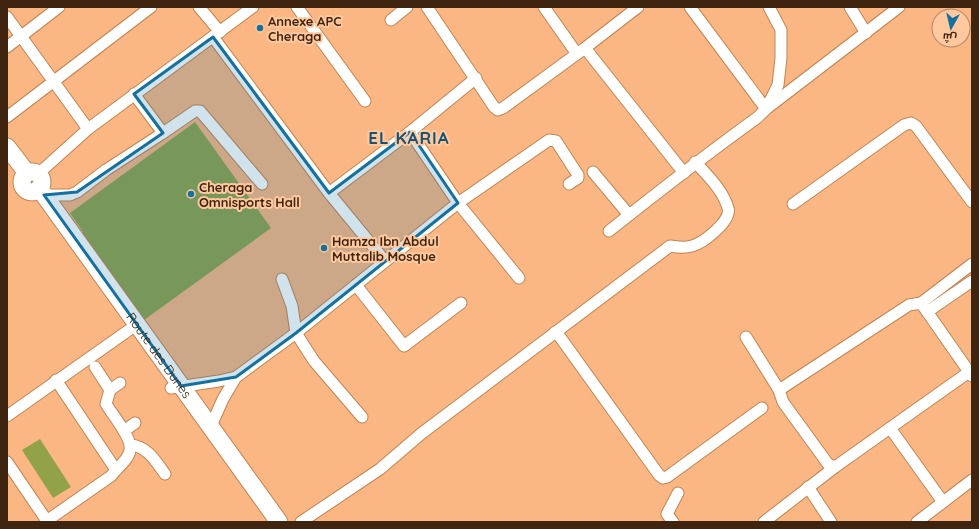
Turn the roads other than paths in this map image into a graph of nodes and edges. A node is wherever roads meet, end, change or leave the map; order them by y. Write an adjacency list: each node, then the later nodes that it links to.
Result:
1 (59, 7): 18 (street)
2 (151, 7): 22 (street)
3 (199, 7): 17 (street)
4 (253, 7): 17 (street)
5 (297, 7): 24 (street)
6 (407, 7): 15 (street)
7 (426, 7): 21 (street)
8 (544, 7): 20 (street)
9 (638, 7): 20 (street)
10 (690, 7): 25 (street)
11 (769, 7): 25 (street)
12 (850, 7): 16 (street)
13 (900, 7): 16 (street)
14 (7, 17): 18 (street)
15 (391, 20)
16 (866, 33): 25 (street)
17 (216, 35): 23 (street); 38 (street)
18 (21, 36): 19 (street); 22 (street)
19 (7, 47)
20 (581, 51): 21 (street); 34 (street)
21 (476, 78): 28 (street)
22 (54, 81): 26 (street); 27 (street)
23 (134, 94): 27 (street); 29 (street)
24 (365, 101)
25 (766, 109): 31 (street)
26 (7, 117)
27 (88, 129): 37 (street)
28 (410, 132): 38 (street); 40 (street)
29 (163, 133): 35 (street); 37 (street)
30 (7, 147): 37 (main road, Route des Dunes)
31 (696, 162): 34 (street); 54 (street)
32 (7, 163): 37 (main road, Route des Dunes)
33 (593, 172): 42 (street)
34 (684, 173): 42 (street)
35 (262, 184)
36 (570, 184): 40 (street)
37 (33, 185): 53 (main road, Route des Dunes); 62 (main road, Route des Dunes)
38 (329, 193): 44 (street)
39 (972, 202): 41 (street)
40 (458, 203): 44 (street); 46 (street)
41 (793, 204)
42 (629, 215): 43 (street)
43 (609, 231)
44 (385, 261): 49 (street)
45 (972, 264): 51 (street)
46 (518, 278)
47 (282, 279): 55 (street)
48 (972, 280): 52 (street)
49 (356, 285): 50 (street); 55 (street)
50 (461, 303)
51 (921, 303): 52 (street); 64 (street)
52 (927, 312): 58 (street)
53 (128, 330): 60 (street); 62 (main road, Route des Dunes)
54 (555, 332): 65 (street); 84 (street)
55 (296, 333): 59 (street); 67 (street)
56 (746, 338): 64 (street)
57 (95, 367): 63 (street)
58 (970, 374): 70 (street)
59 (236, 377): 62 (street); 69 (street)
60 (56, 380): 66 (street); 75 (street)
61 (120, 383): 63 (street)
62 (176, 387): 69 (main road, Route des Dunes); 82 (main road, Route des Dunes)
63 (110, 390): 71 (street)
64 (779, 390): 74 (street)
65 (762, 408)
66 (7, 416)
67 (362, 417)
68 (135, 423): 71 (street)
69 (211, 426): 83 (main road, Route des Dunes)
70 (890, 428): 74 (street); 80 (street)
71 (124, 431): 72 (street)
72 (130, 445): 75 (street); 76 (street)
73 (7, 462): 81 (street)
74 (835, 467): 78 (street)
75 (116, 470): 81 (street)
76 (165, 474)
77 (972, 480): 80 (street)
78 (808, 487): 86 (street); 87 (street)
79 (678, 493): 85 (street)
80 (942, 502): 88 (street)
81 (46, 521)
82 (267, 522)
83 (279, 522)
84 (301, 522)
85 (673, 522)
86 (764, 522)
87 (831, 522)
88 (916, 522)

